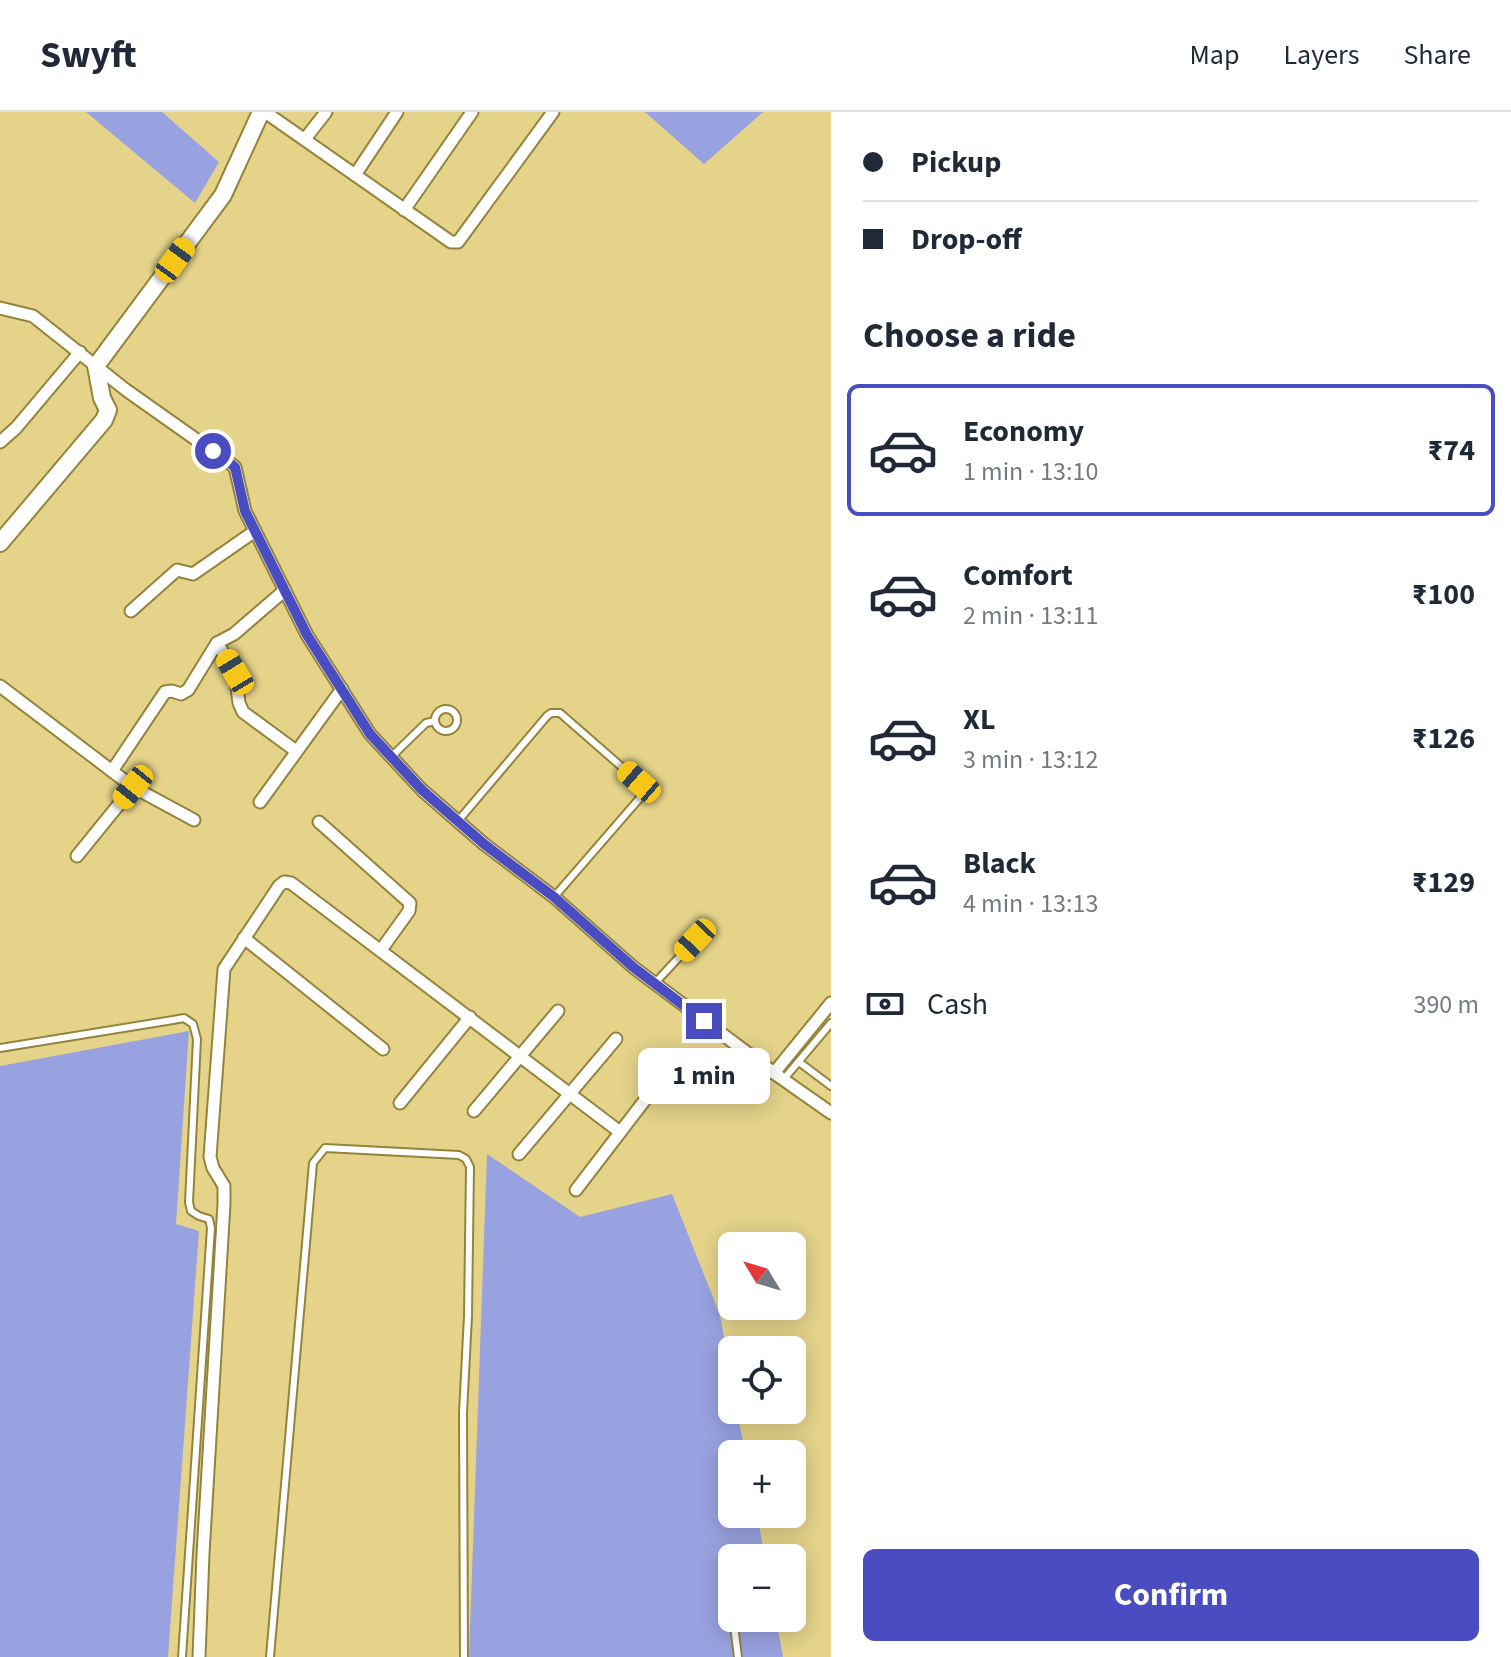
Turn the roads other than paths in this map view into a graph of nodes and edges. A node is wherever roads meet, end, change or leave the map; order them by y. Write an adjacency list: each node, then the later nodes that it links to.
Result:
1 (263, 112): 6 (street); 11 (street)
2 (326, 112): 6 (street)
3 (397, 112): 7 (street)
4 (472, 112): 8 (street)
5 (553, 112): 8 (street)
6 (305, 139): 7 (street)
7 (355, 175): 8 (street)
8 (404, 210)
9 (0, 308): 10 (street)
10 (80, 352): 11 (street); 12 (street)
11 (96, 366): 13 (street); 14 (street)
12 (0, 442)
13 (255, 531): 15 (street); 16 (street)
14 (0, 543)
15 (285, 590): 17 (street); 19 (street)
16 (131, 611)
17 (217, 643): 21 (street); 23 (street)
18 (0, 686): 23 (street)
19 (342, 689): 21 (street); 22 (street)
20 (435, 721): 22 (lane)
21 (296, 751): 25 (street)
22 (391, 757): 27 (street)
23 (112, 771): 24 (street)
24 (133, 787): 26 (street); 29 (street)
25 (260, 802)
26 (194, 820)
27 (458, 821): 30 (street); 30 (lane)
28 (319, 822): 33 (street)
29 (77, 856)
30 (554, 897): 34 (street)
31 (244, 938): 33 (street); 41 (street); 56 (street)
32 (695, 940): 34 (lane)
33 (381, 950): 37 (street)
34 (655, 983): 44 (street)
35 (831, 1003): 44 (street)
36 (558, 1011): 42 (street)
37 (470, 1017): 42 (street); 48 (street)
38 (831, 1023): 43 (lane)
39 (616, 1039): 47 (street)
40 (0, 1048): 55 (lane)
41 (383, 1049)
42 (520, 1056): 47 (street); 49 (street)
43 (799, 1062): 44 (lane); 46 (lane)
44 (779, 1077): 50 (street)
45 (661, 1079): 51 (street)
46 (831, 1086)
47 (570, 1094): 51 (street); 52 (street)
48 (400, 1103)
49 (474, 1111)
50 (831, 1113)
51 (620, 1132): 53 (street)
52 (519, 1154)
53 (576, 1190)
54 (735, 1632): 59 (lane)
55 (182, 1657)
56 (199, 1657)
57 (270, 1657): 58 (lane)
58 (464, 1657)
59 (738, 1657)

